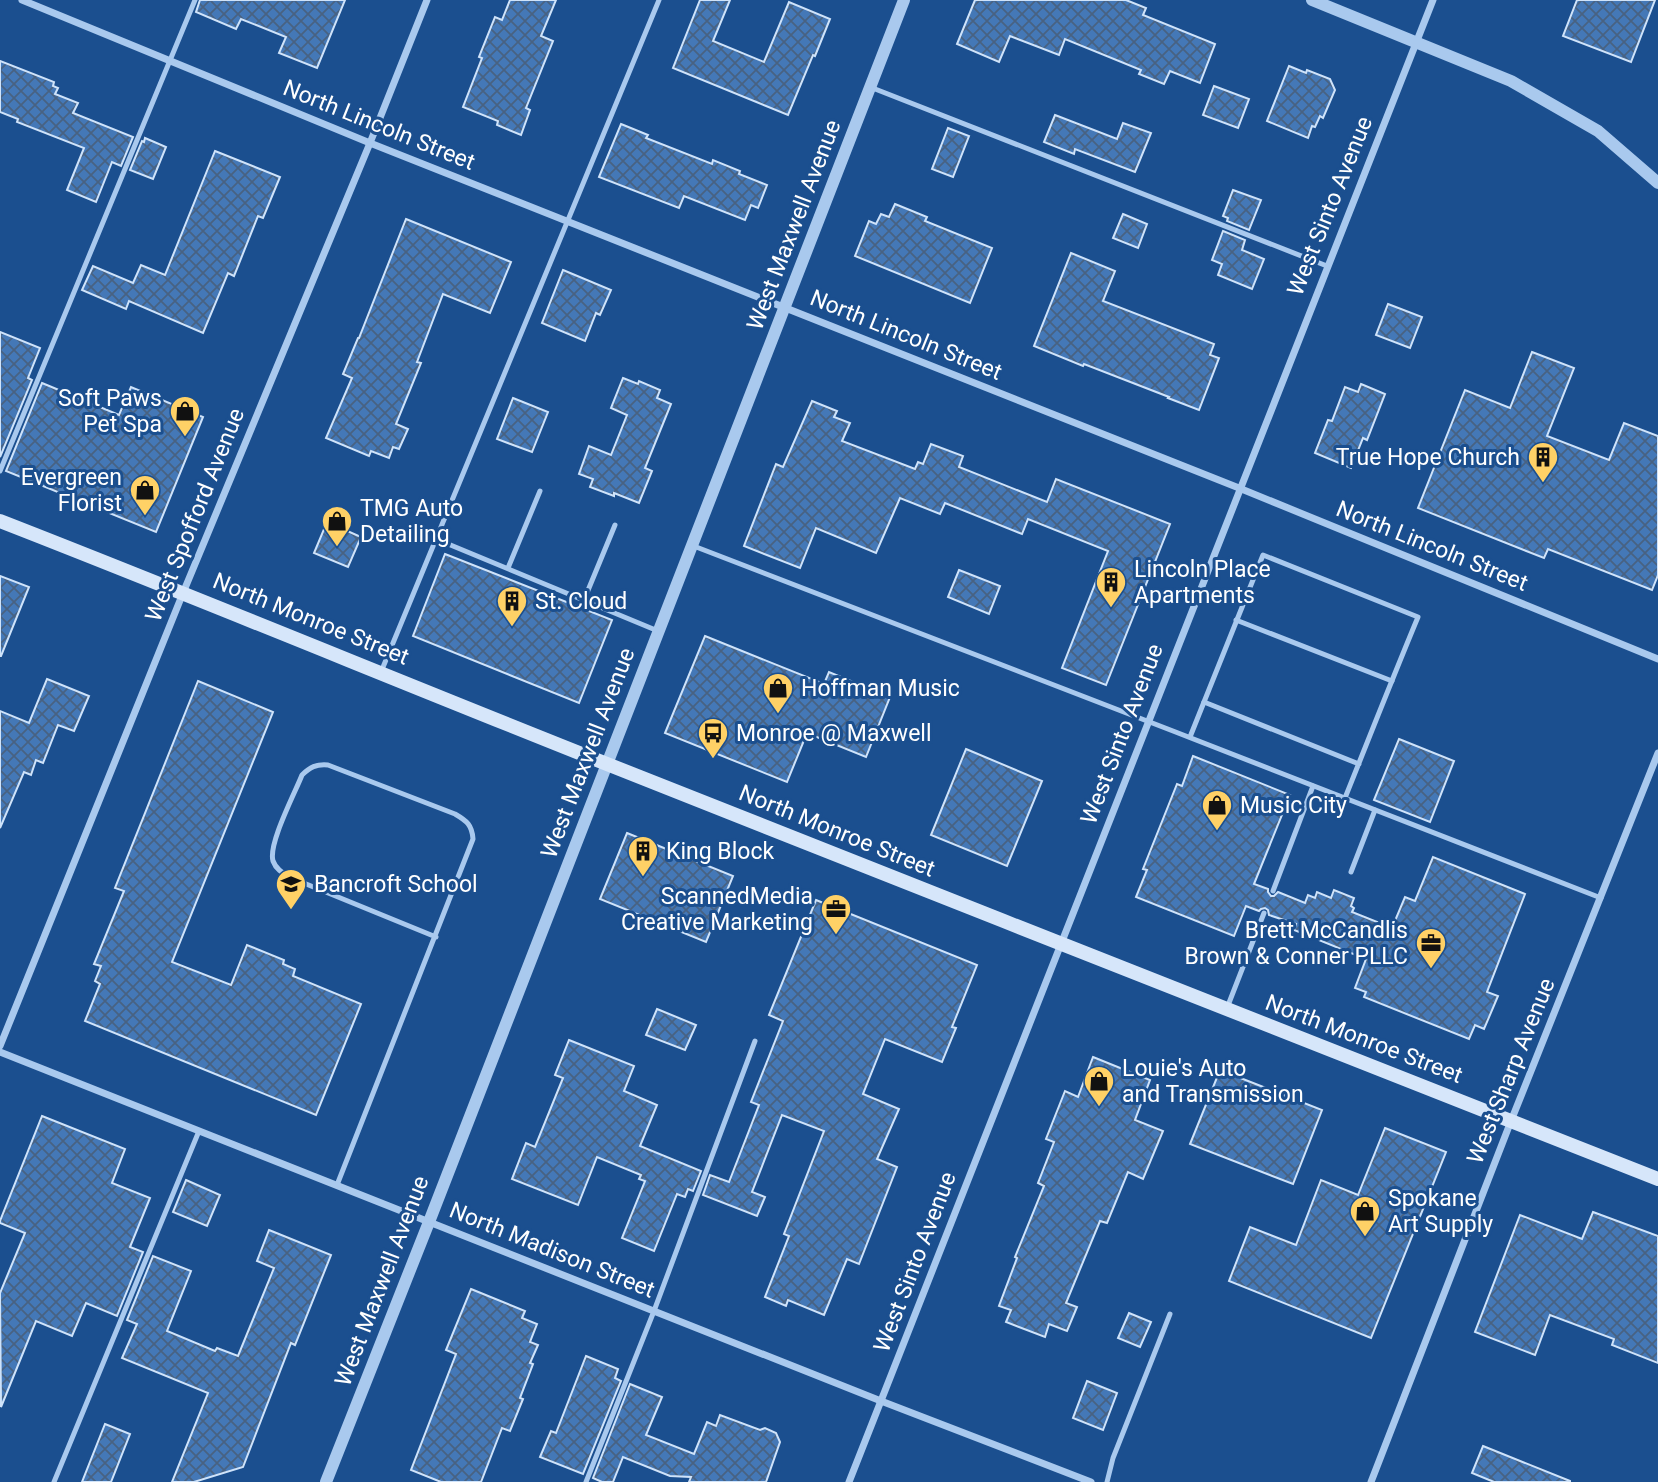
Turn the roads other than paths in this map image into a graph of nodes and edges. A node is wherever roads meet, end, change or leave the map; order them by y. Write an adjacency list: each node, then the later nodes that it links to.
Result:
1 (22, 0): 9 (street, North Lincoln Street)
2 (195, 0): 9 (lane)
3 (427, 0): 11 (street, West Spofford Avenue)
4 (659, 0): 13 (lane)
5 (904, 0): 10 (street, West Maxwell Avenue)
6 (1312, 0): 8 (street)
7 (1433, 0): 8 (street, West Sinto Avenue)
8 (1416, 42): 12 (street); 14 (street, West Sinto Avenue)
9 (171, 61): 11 (street, North Lincoln Street); 16 (lane)
10 (870, 88): 14 (lane); 15 (street, West Maxwell Avenue)
11 (370, 143): 13 (street, North Lincoln Street); 24 (street, West Spofford Avenue)
12 (1658, 183)
13 (568, 222): 15 (street, North Lincoln Street); 21 (lane)
14 (1327, 267): 17 (street, West Sinto Avenue)
15 (784, 307): 17 (street, North Lincoln Street); 22 (street, West Maxwell Avenue)
16 (0, 471)
17 (1239, 488): 28 (street, North Lincoln Street); 32 (street, West Sinto Avenue)
18 (540, 491): 23 (lane)
19 (0, 521): 24 (main road, North Monroe Street)
20 (615, 525): 25 (lane)
21 (436, 539): 23 (lane); 29 (lane)
22 (691, 545): 27 (street, West Maxwell Avenue); 32 (lane)
23 (508, 568): 25 (lane)
24 (183, 593): 29 (main road, North Monroe Street); 48 (street, West Spofford Avenue)
25 (584, 600): 27 (lane)
26 (1236, 620): 30 (lane); 30 (lane); 31 (lane)
27 (658, 631): 35 (street, West Maxwell Avenue)
28 (1658, 659)
29 (381, 672): 35 (main road, North Monroe Street)
30 (1392, 681): 36 (lane)
31 (1204, 702): 33 (lane); 36 (lane)
32 (1148, 721): 33 (lane); 45 (street, West Sinto Avenue)
33 (1190, 737): 37 (lane)
34 (1658, 753): 42 (street, West Sharp Avenue)
35 (606, 764): 45 (main road, North Monroe Street); 53 (street, West Maxwell Avenue)
36 (1359, 764): 38 (lane)
37 (1313, 786): 38 (lane); 41 (lane)
38 (1345, 798): 39 (lane)
39 (1374, 810): 40 (lane); 42 (lane)
40 (1350, 872)
41 (1273, 891)
42 (1601, 898): 49 (street, West Sharp Avenue)
43 (1264, 913): 46 (lane)
44 (436, 937): 44 (lane); 52 (lane)
45 (1060, 944): 46 (main road, North Monroe Street); 56 (street, West Sinto Avenue)
46 (1226, 1009): 49 (main road, North Monroe Street)
47 (755, 1041): 54 (lane)
48 (0, 1049): 50 (street, North Madison Street)
49 (1511, 1121): 51 (main road, North Monroe Street); 63 (street, West Sharp Avenue)
50 (199, 1131): 52 (street, North Madison Street); 57 (lane)
51 (1658, 1179)
52 (337, 1185): 53 (street, North Madison Street)
53 (429, 1222): 54 (street, North Madison Street); 58 (street, West Maxwell Avenue)
54 (654, 1311): 56 (street, North Madison Street); 59 (lane)
55 (1170, 1314): 62 (lane)
56 (881, 1401): 60 (street, West Sinto Avenue); 61 (street, North Madison Street)
57 (54, 1482)
58 (326, 1482)
59 (586, 1482)
60 (849, 1482)
61 (1091, 1482)
62 (1107, 1482)
63 (1371, 1482)

